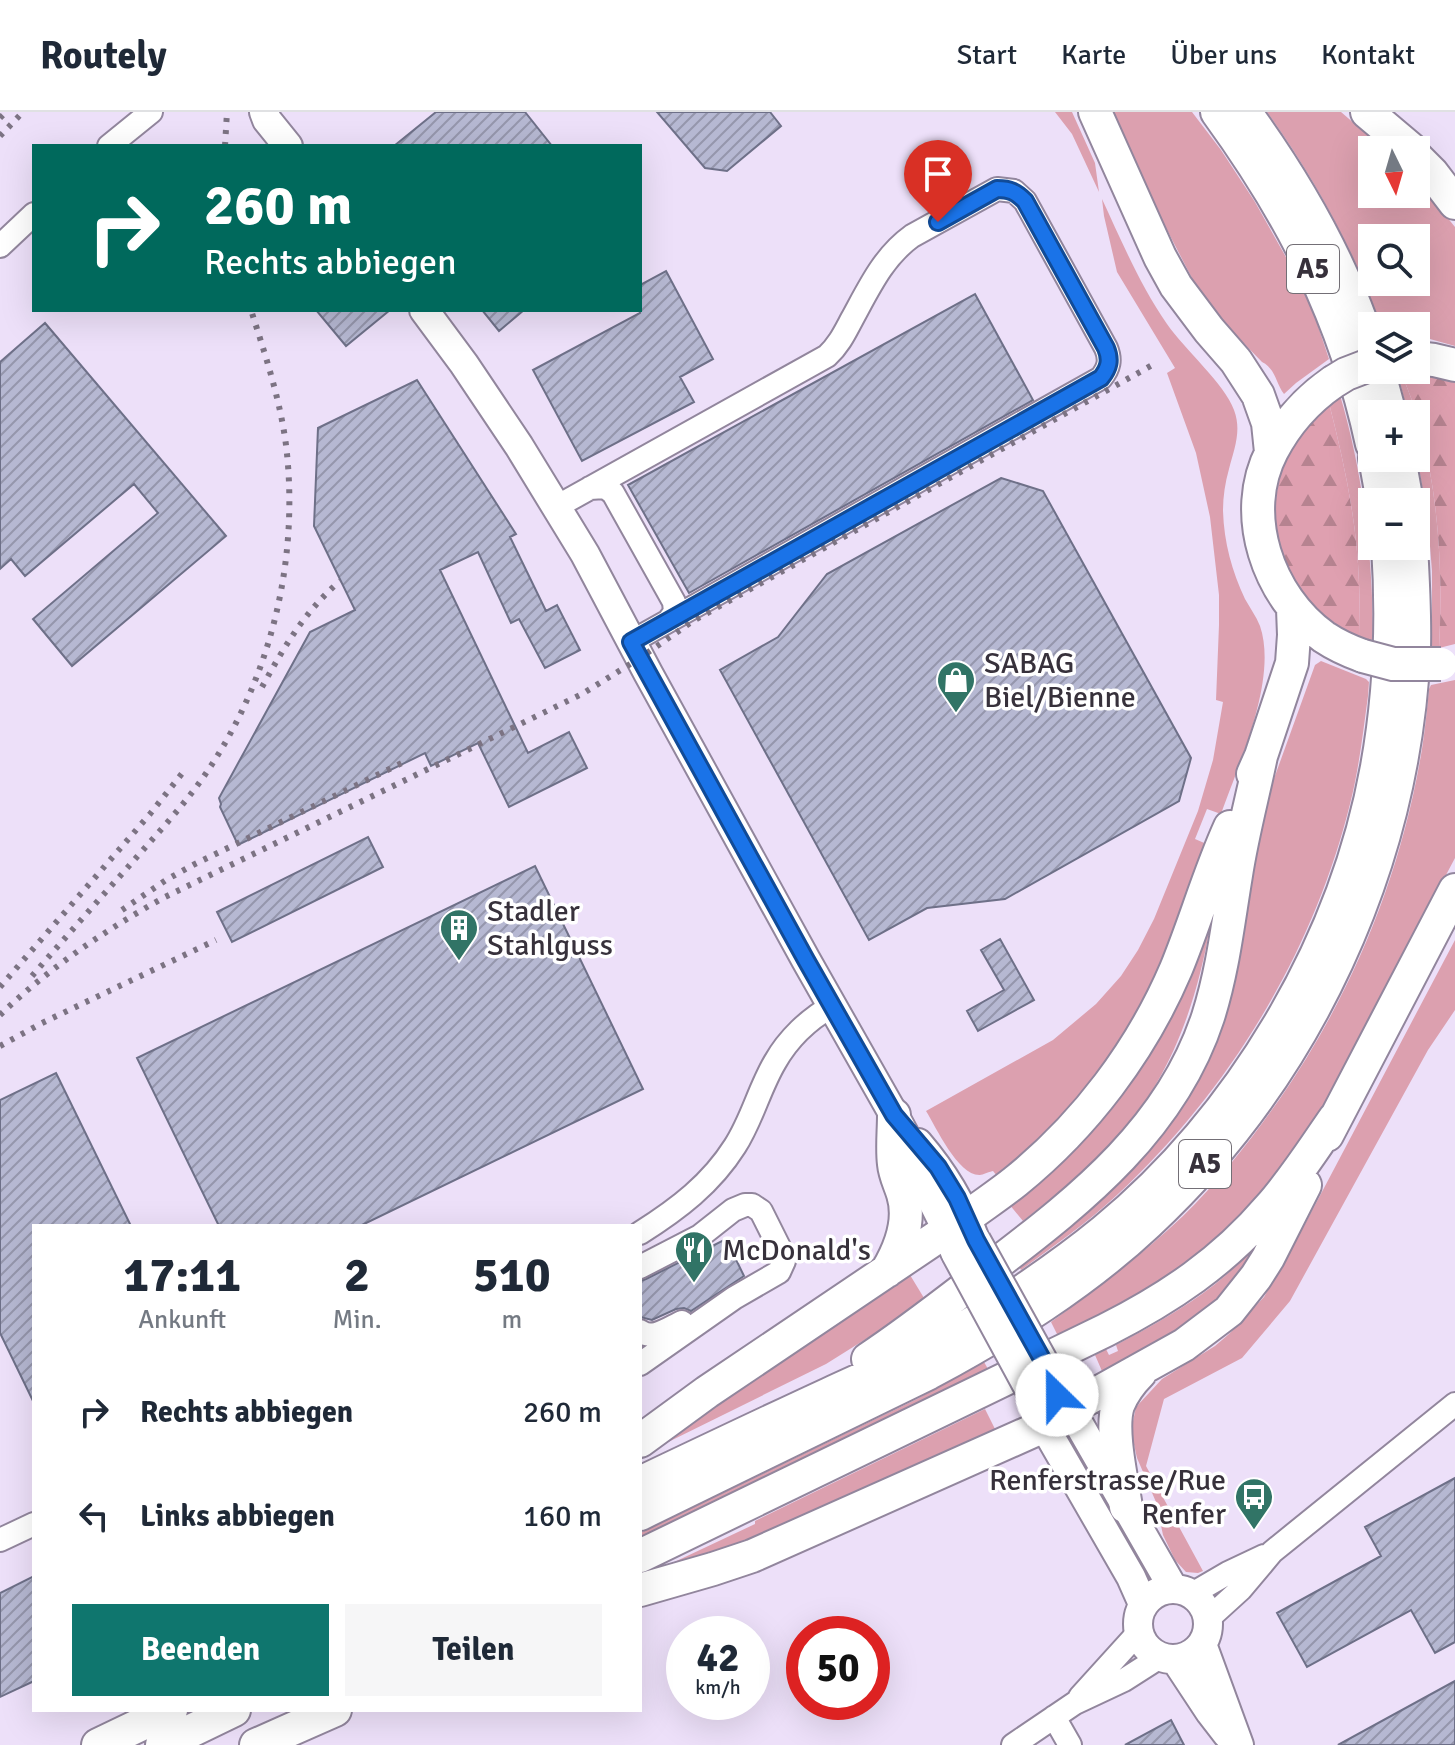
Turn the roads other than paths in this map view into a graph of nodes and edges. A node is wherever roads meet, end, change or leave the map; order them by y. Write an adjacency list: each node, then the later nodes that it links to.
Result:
1 (151, 112): 8 (street)
2 (264, 112): 9 (main road)
3 (1095, 112): 22 (highway)
4 (1217, 112): 21 (highway, A5)
5 (1245, 112): 17 (highway, A5)
6 (1367, 112): 7 (highway)
7 (1394, 136)
8 (111, 144)
9 (286, 144)
10 (1430, 167): 12 (highway)
11 (1430, 171): 13 (highway)
12 (1455, 188)
13 (1455, 203)
14 (32, 216): 15 (street)
15 (0, 246)
16 (425, 312): 24 (main road)
17 (1358, 316)
18 (1430, 360): 19 (highway)
19 (1455, 365)
20 (1358, 369): 22 (highway, bridge)
21 (1361, 400)
22 (1271, 452): 27 (highway)
23 (590, 488): 24 (street); 28 (street); 28 (street)
24 (556, 507): 29 (main road)
25 (1389, 560): 51 (highway, A5)
26 (1411, 560): 54 (highway, A5)
27 (1293, 609): 30 (highway, bridge); 31 (highway)
28 (669, 620): 29 (street)
29 (631, 642): 33 (main road)
30 (1448, 662)
31 (1261, 756): 38 (highway); 51 (highway)
32 (1455, 890): 35 (highway)
33 (832, 1006): 34 (main road); 36 (street)
34 (894, 1115): 38 (main road); 40 (highway)
35 (1335, 1118): 45 (highway); 58 (highway)
36 (642, 1232)
37 (700, 1236): 39 (street); 41 (street); 42 (street)
38 (961, 1236): 40 (highway); 48 (main road, bridge)
39 (642, 1266)
40 (887, 1271): 50 (highway)
41 (642, 1277)
42 (734, 1298): 43 (street); 44 (street)
43 (642, 1333)
44 (642, 1363)
45 (1145, 1368): 48 (highway); 53 (highway)
46 (1455, 1392): 49 (street)
47 (1455, 1404): 49 (street)
48 (1051, 1405): 53 (main road); 59 (highway); 61 (main road)
49 (1427, 1426): 57 (street)
50 (642, 1440)
51 (729, 1440): 52 (highway, A5)
52 (642, 1482)
53 (1126, 1507): 60 (main road)
54 (642, 1513)
55 (32, 1525): 56 (street)
56 (0, 1540)
57 (1272, 1552): 60 (street); 62 (street)
58 (642, 1555)
59 (642, 1589)
60 (1182, 1591): 61 (main road); 62 (main road)
61 (1143, 1604): 63 (main road)
62 (1205, 1631): 64 (main road); 77 (main road)
63 (1138, 1633): 64 (main road); 65 (street)
64 (1168, 1658): 65 (street); 77 (main road)
65 (1075, 1703): 70 (street)
66 (167, 1712): 71 (highway)
67 (230, 1712): 72 (highway)
68 (296, 1712): 73 (highway)
69 (330, 1712): 74 (highway)
70 (1054, 1717): 75 (street); 76 (street)
71 (98, 1745)
72 (162, 1745)
73 (227, 1745)
74 (256, 1745)
75 (1013, 1745)
76 (1070, 1745)
77 (1237, 1745)

